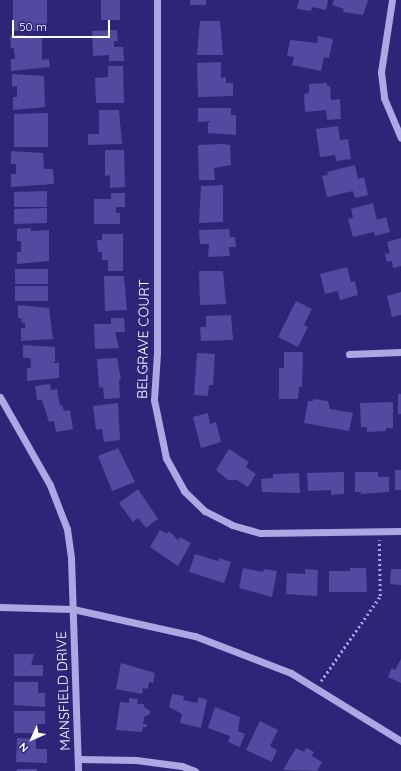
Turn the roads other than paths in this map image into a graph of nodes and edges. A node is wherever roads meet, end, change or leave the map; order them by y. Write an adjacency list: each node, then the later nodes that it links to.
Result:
1 (157, 0): 7 (street, BELGRAVE COURT)
2 (392, 0): 3 (street)
3 (401, 138)
4 (401, 352): 5 (street)
5 (349, 354)
6 (0, 397): 9 (street, MANSFIELD DRIVE)
7 (401, 531)
8 (0, 607): 9 (street)
9 (74, 609): 10 (street); 11 (street, MANSFIELD DRIVE)
10 (401, 741)
11 (78, 759): 12 (street, MANSFIELD DRIVE); 13 (street)
12 (78, 771)
13 (195, 771)

